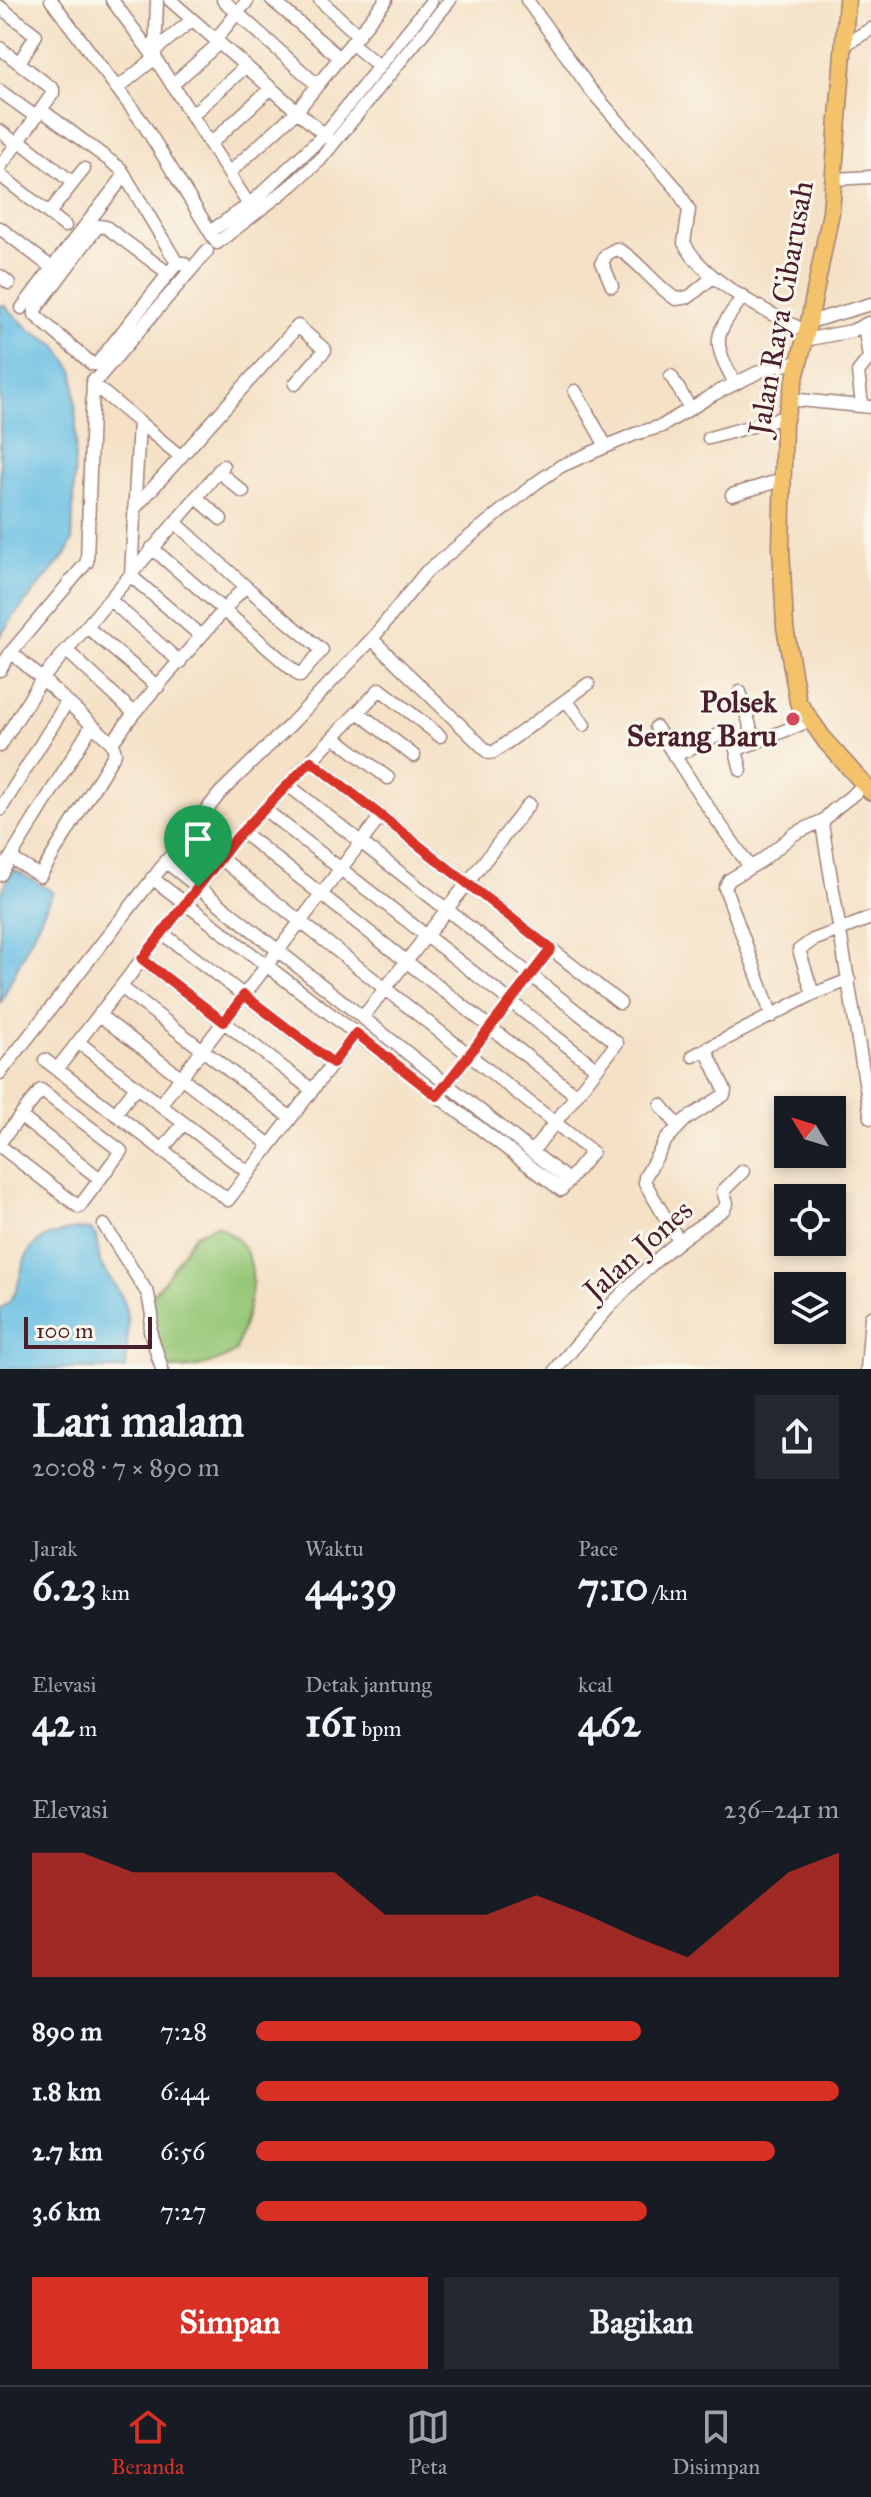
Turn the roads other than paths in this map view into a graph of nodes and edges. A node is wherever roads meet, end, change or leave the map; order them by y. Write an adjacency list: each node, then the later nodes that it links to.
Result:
1 (51, 0): 28 (street)
2 (112, 0): 21 (street)
3 (157, 0): 21 (street)
4 (170, 0): 15 (street)
5 (223, 0): 14 (street)
6 (248, 0): 14 (street)
7 (272, 0): 22 (street)
8 (320, 0): 17 (street)
9 (527, 0): 54 (street)
10 (847, 0): 19 (main road, Jalan Raya Cibarusah)
11 (379, 2): 17 (street)
12 (438, 3): 24 (street); 35 (street)
13 (0, 7): 23 (street)
14 (237, 14): 18 (street); 27 (street)
15 (192, 20): 18 (street); 21 (street)
16 (871, 29): 19 (street)
17 (355, 39): 22 (street); 24 (street)
18 (217, 42): 25 (street); 26 (street)
19 (844, 45): 44 (main road, Jalan Raya Cibarusah)
20 (0, 48): 23 (street)
21 (155, 55): 26 (street); 28 (street)
22 (340, 58): 27 (street)
23 (19, 63): 32 (street)
24 (379, 66): 35 (street)
25 (245, 67): 29 (street); 33 (street)
26 (172, 85): 33 (street)
27 (317, 85): 31 (street)
28 (119, 87): 50 (street)
29 (270, 89): 31 (street); 37 (street)
30 (0, 91): 32 (street)
31 (296, 112): 35 (street); 40 (street)
32 (39, 114): 36 (street); 42 (street)
33 (192, 115): 37 (street)
34 (0, 131): 36 (street)
35 (329, 139): 46 (street); 50 (street)
36 (19, 143): 38 (street); 45 (street)
37 (210, 144): 40 (street)
38 (0, 167)
39 (84, 169): 45 (street)
40 (229, 173): 46 (street)
41 (0, 175): 47 (street)
42 (125, 175): 51 (street); 52 (street)
43 (871, 177): 44 (street)
44 (834, 179): 60 (main road, Jalan Raya Cibarusah)
45 (73, 183): 47 (street)
46 (249, 205): 50 (street)
47 (49, 213): 48 (street)
48 (65, 226)
49 (0, 228): 52 (street)
50 (211, 242): 51 (street); 65 (street)
51 (177, 263): 53 (street)
52 (52, 268): 58 (street)
53 (168, 273): 62 (street); 62 (street)
54 (713, 277): 55 (street); 56 (street)
55 (612, 286)
56 (743, 296): 60 (street); 64 (street)
57 (871, 304): 60 (street)
58 (22, 308)
59 (868, 323): 60 (street); 69 (street)
60 (807, 331): 61 (main road, Jalan Raya Cibarusah)
61 (798, 362): 64 (street); 68 (main road, Jalan Raya Cibarusah)
62 (93, 365): 65 (street)
63 (671, 376): 70 (street)
64 (735, 383): 70 (street)
65 (93, 384): 72 (street); 92 (street)
66 (295, 384): 75 (street)
67 (575, 391): 74 (street)
68 (789, 399): 69 (street); 71 (main road, Jalan Raya Cibarusah)
69 (866, 406)
70 (690, 408): 74 (street)
71 (785, 417): 73 (street); 76 (main road, Jalan Raya Cibarusah)
72 (139, 422): 75 (street); 80 (street)
73 (709, 438)
74 (606, 446): 90 (street)
75 (181, 457): 80 (street)
76 (781, 480): 78 (street); 103 (main road, Jalan Raya Cibarusah)
77 (243, 492): 79 (street)
78 (732, 495)
79 (196, 497): 81 (street); 82 (street)
80 (134, 509): 84 (street)
81 (221, 519)
82 (175, 522): 83 (street); 85 (street)
83 (152, 548): 84 (street); 87 (street)
84 (131, 576): 86 (street); 89 (street)
85 (245, 586): 87 (street); 87 (street)
86 (110, 600): 88 (street); 93 (street)
87 (224, 611): 89 (street)
88 (87, 627): 91 (street); 97 (street)
89 (201, 636): 93 (street)
90 (372, 639): 99 (street); 129 (street)
91 (66, 650): 95 (street); 102 (street)
92 (11, 652): 94 (street); 95 (street)
93 (180, 662): 97 (street)
94 (0, 670)
95 (42, 679): 100 (street); 111 (street)
96 (588, 684): 99 (street)
97 (158, 687): 102 (street)
98 (740, 692): 110 (street)
99 (567, 701): 104 (street)
100 (67, 702): 105 (street); 122 (street)
101 (358, 712): 107 (street); 108 (street); 113 (street)
102 (134, 713): 109 (street)
103 (809, 721): 110 (street); 119 (main road, Jalan Raya Cibarusah)
104 (584, 725)
105 (91, 727): 109 (street); 127 (street)
106 (656, 727): 114 (street)
107 (440, 736)
108 (334, 737): 115 (street); 117 (street)
109 (112, 743): 127 (street)
110 (755, 743): 112 (street)
111 (0, 746)
112 (736, 750): 114 (street); 116 (street)
113 (414, 756)
114 (674, 756): 130 (street)
115 (311, 761): 118 (street); 123 (street)
116 (741, 770)
117 (388, 778)
118 (288, 785): 121 (street); 126 (street)
119 (868, 788): 124 (street)
120 (529, 804): 134 (street)
121 (264, 809): 125 (street); 131 (street)
122 (0, 810)
123 (381, 816): 126 (street); 134 (street)
124 (824, 820): 130 (street); 141 (street)
125 (242, 832): 128 (street); 136 (street)
126 (361, 842): 131 (street); 138 (street)
127 (11, 858): 132 (street)
128 (220, 858): 135 (street); 140 (street)
129 (165, 861): 133 (street); 135 (street)
130 (750, 867): 158 (street)
131 (341, 869): 136 (street); 143 (street)
132 (0, 875)
133 (152, 878): 137 (street); 172 (street)
134 (467, 883): 138 (street); 144 (street)
135 (198, 887): 137 (street); 145 (street)
136 (321, 894): 140 (street); 147 (street)
137 (186, 903): 142 (street); 148 (street)
138 (447, 910): 143 (street); 149 (street)
139 (871, 918): 141 (street)
140 (300, 922): 145 (street); 152 (street)
141 (841, 929): 150 (street); 153 (street)
142 (162, 933): 146 (street); 154 (street)
143 (426, 936): 147 (street); 155 (street)
144 (551, 949): 149 (street); 156 (street)
145 (278, 951): 148 (street); 159 (street)
146 (142, 959): 151 (street); 160 (street)
147 (406, 961): 152 (street); 161 (street)
148 (267, 965): 154 (street); 162 (street)
149 (531, 976): 155 (street); 171 (street)
150 (849, 980): 153 (street); 184 (street)
151 (121, 987): 157 (street); 164 (street)
152 (385, 989): 159 (street); 166 (street)
153 (813, 994): 158 (street)
154 (244, 995): 160 (street); 169 (street)
155 (511, 1002): 161 (street); 171 (street)
156 (620, 1003)
157 (99, 1015): 163 (street); 173 (street)
158 (772, 1016): 165 (street)
159 (363, 1017): 174 (street)
160 (224, 1022): 164 (street); 176 (street)
161 (490, 1028): 166 (street); 177 (street)
162 (356, 1033): 169 (street); 178 (street)
163 (78, 1042): 170 (street); 175 (street)
164 (203, 1050): 173 (street); 183 (street)
165 (706, 1050): 167 (street); 187 (street)
166 (469, 1055): 174 (street); 186 (street)
167 (693, 1056)
168 (45, 1060): 170 (street)
169 (333, 1063): 176 (street)
170 (57, 1069): 181 (street)
171 (597, 1069): 177 (street)
172 (0, 1073)
173 (181, 1078): 179 (street); 189 (street)
174 (446, 1084): 178 (street); 191 (street)
175 (136, 1087): 179 (street); 181 (street)
176 (312, 1090): 183 (street)
177 (576, 1095): 186 (street)
178 (437, 1096): 195 (street)
179 (160, 1105): 185 (street)
180 (661, 1105): 187 (street)
181 (115, 1114): 190 (street)
182 (20, 1116): 188 (street); 194 (street); 194 (street)
183 (291, 1118): 189 (street)
184 (871, 1118)
185 (184, 1123): 190 (street); 193 (street)
186 (555, 1123): 191 (street); 195 (street)
187 (678, 1126): 197 (street)
188 (0, 1144): 194 (street)
189 (270, 1145): 193 (street)
190 (162, 1150): 193 (street)
191 (532, 1152): 195 (street)
192 (743, 1171): 197 (street, Jalan Jones)
193 (249, 1173)
194 (100, 1179)
195 (569, 1181)
196 (104, 1225): 200 (street)
197 (679, 1241): 201 (street, Jalan Jones)
198 (871, 1317): 199 (street)
199 (870, 1337): 202 (street)
200 (162, 1369)
201 (556, 1369)
202 (867, 1369)

